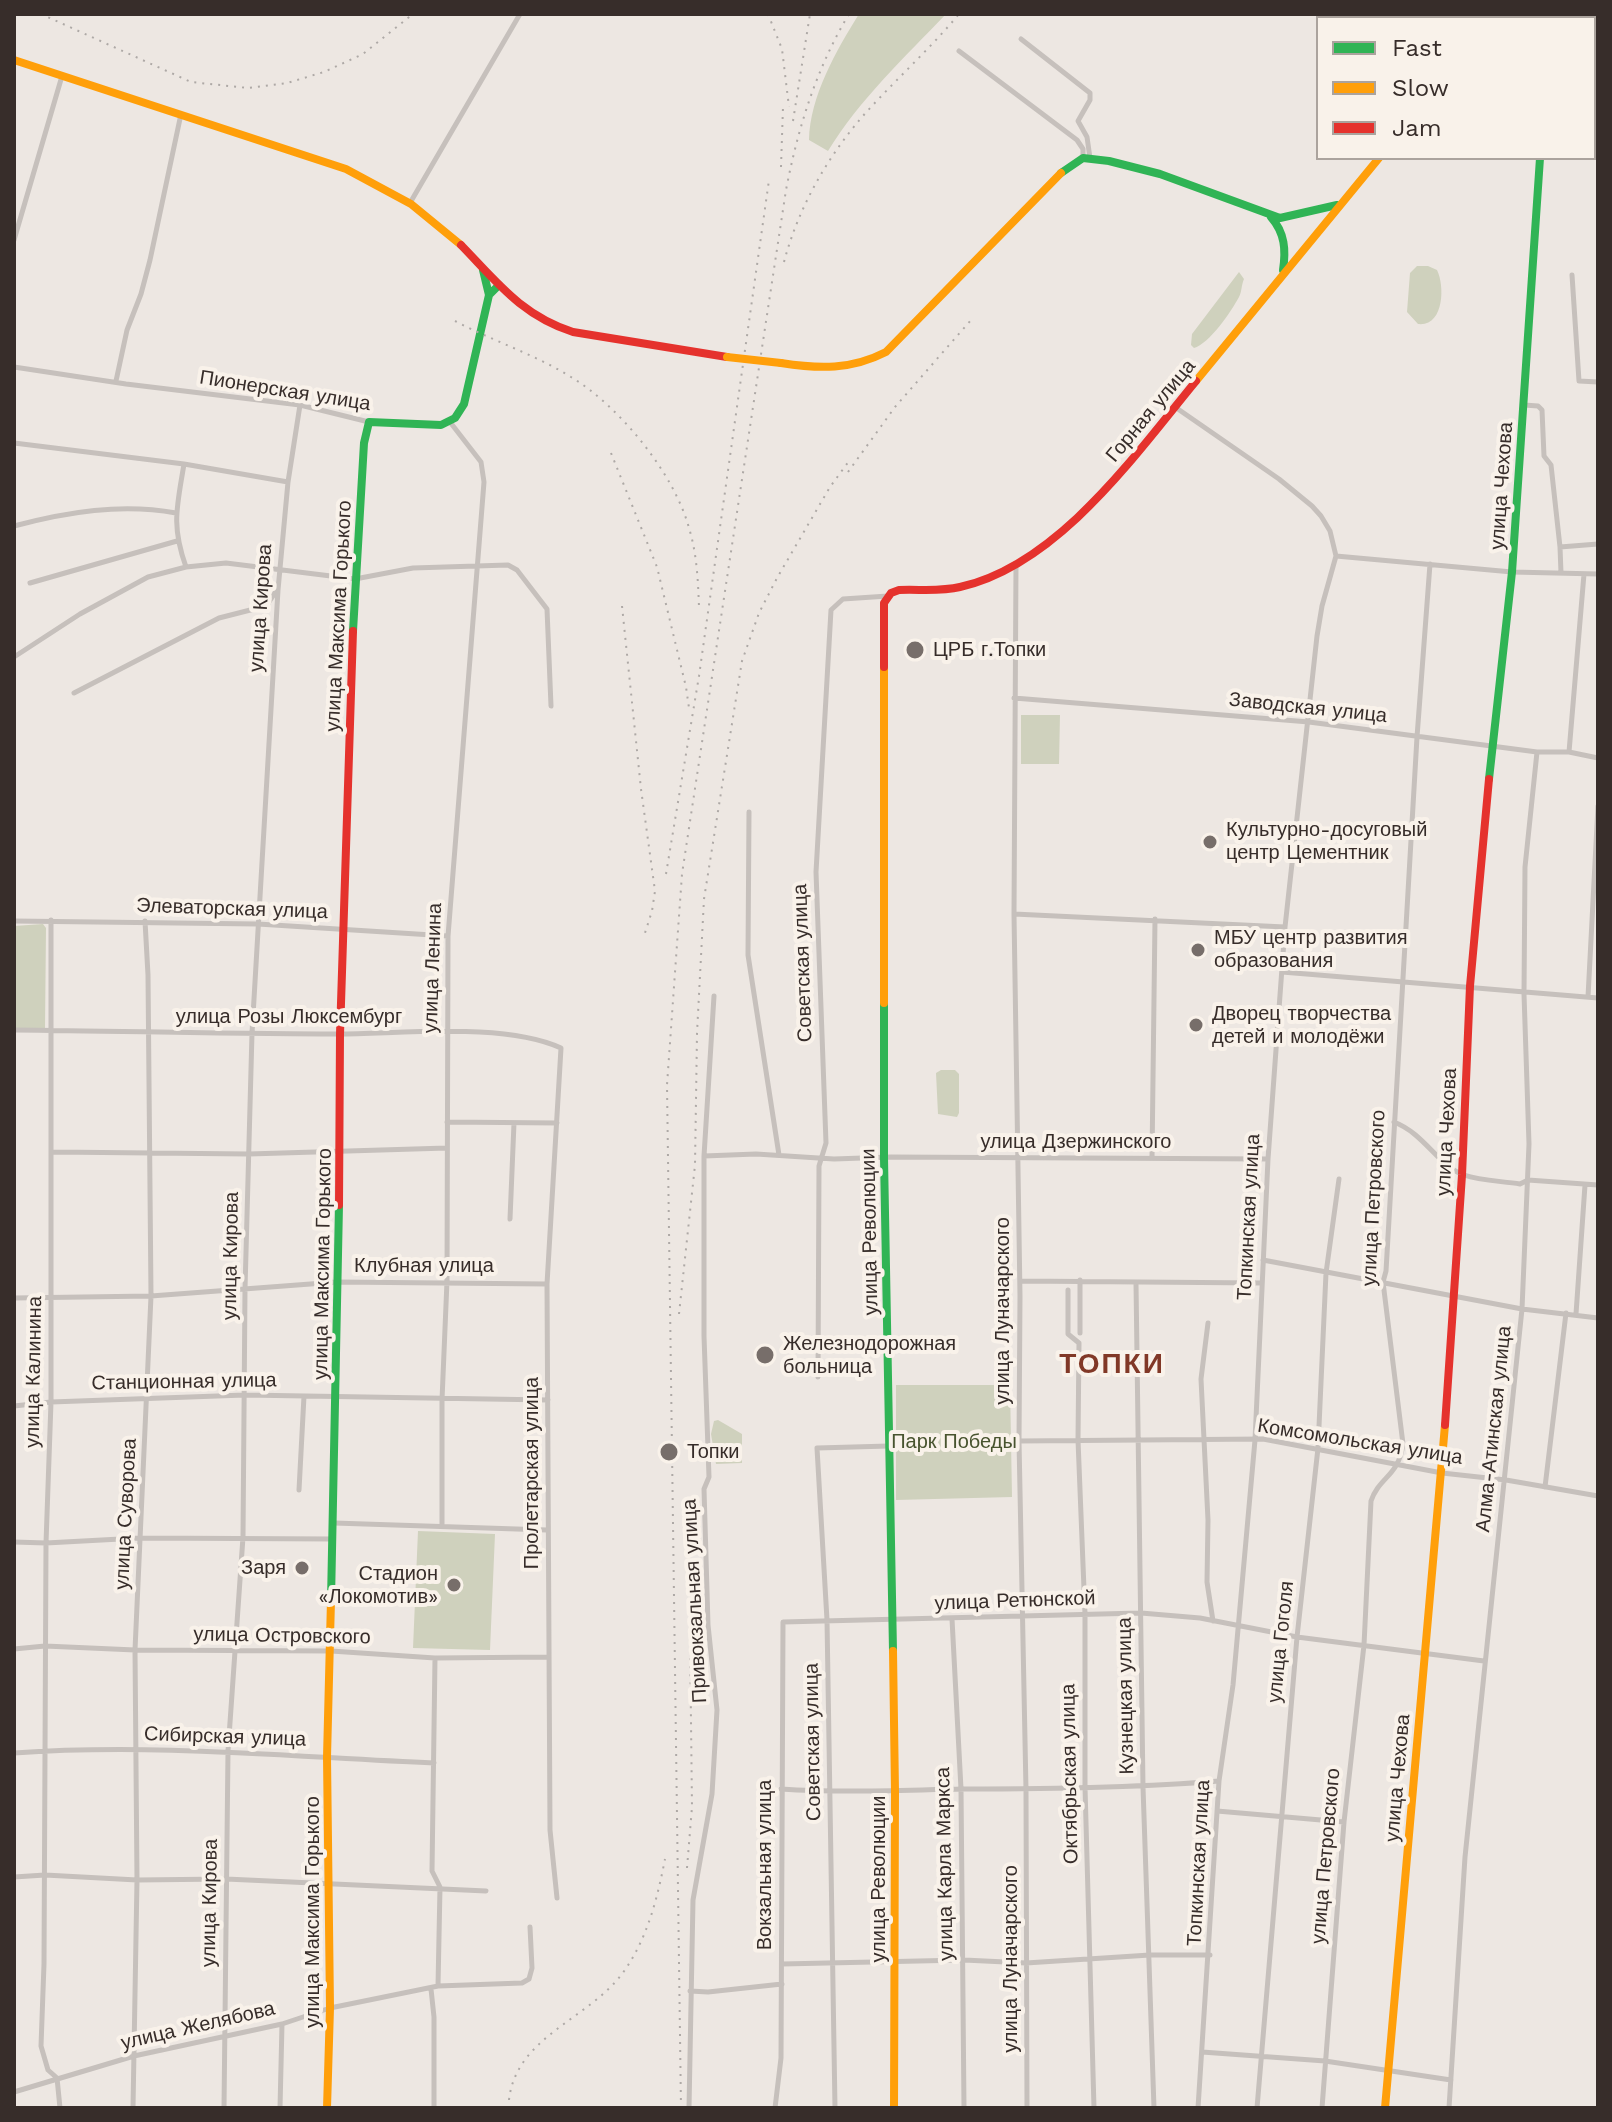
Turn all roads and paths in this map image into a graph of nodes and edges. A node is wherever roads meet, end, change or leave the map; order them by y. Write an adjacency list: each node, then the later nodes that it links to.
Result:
1 (520, 14): 10 (street)
2 (1021, 39): 7 (street)
3 (959, 51): 7 (street)
4 (14, 60): 5 (street)
5 (62, 76): 6 (street); 13 (street)
6 (181, 114): 10 (street); 22 (street)
7 (1087, 158): 14 (street); 19 (street, bridge)
8 (1377, 160): 11 (street, Горная улица)
9 (1540, 160): 25 (street, улица Чехова)
10 (410, 203): 16 (street)
11 (1339, 205): 14 (street); 17 (street, Горная улица)
12 (14, 206): 13 (street)
13 (23, 209): 15 (street)
14 (1271, 217): 17 (street)
15 (14, 240)
16 (483, 268): 19 (street); 20 (street)
17 (1283, 273): 26 (street, Горная улица)
18 (1572, 275): 23 (street)
19 (499, 285): 20 (street)
20 (489, 295): 28 (street)
21 (14, 367): 22 (street, Пионерская улица)
22 (116, 381): 24 (street, Пионерская улица)
23 (1598, 382)
24 (300, 405): 27 (street, Пионерская улица); 31 (street, улица Кирова)
25 (1524, 405): 36 (street); 43 (street, улица Чехова)
26 (1175, 407): 37 (street); 38 (street, Горная улица)
27 (369, 422): 28 (street, Пионерская улица); 47 (street, улица Максима Горького)
28 (450, 422): 39 (street, улица Ленина)
29 (14, 443): 30 (street)
30 (184, 464): 31 (street); 32 (street)
31 (288, 482): 42 (street, улица Кирова)
32 (176, 513): 33 (street); 34 (street)
33 (14, 526)
34 (177, 541): 41 (street); 48 (street)
35 (1598, 544): 36 (street)
36 (1560, 547): 44 (street)
37 (1336, 556): 40 (street); 55 (street, Топкинская улица)
38 (1016, 563): 50 (street, Горная улица); 53 (street, улица Луначарского)
39 (477, 564): 47 (street); 54 (street); 71 (street, улица Ленина)
40 (1430, 564): 43 (street); 56 (street, улица Петровского)
41 (186, 567): 42 (street); 51 (street)
42 (279, 570): 47 (street); 49 (street, улица Кирова)
43 (1512, 572): 44 (street); 57 (street, улица Чехова)
44 (1561, 573): 45 (street)
45 (1584, 574): 46 (street); 59 (street)
46 (1598, 574)
47 (355, 579): 70 (street, улица Максима Горького)
48 (30, 583)
49 (278, 590): 52 (street); 68 (street, улица Кирова)
50 (888, 596): 97 (street, Советская улица); 98 (street, улица Революции)
51 (14, 657)
52 (74, 693)
53 (1014, 698): 55 (street, Заводская улица); 63 (street, улица Луначарского)
54 (551, 706)
55 (1309, 722): 56 (street, Заводская улица); 69 (street, Топкинская улица)
56 (1417, 737): 57 (street, Заводская улица); 73 (street, улица Петровского)
57 (1492, 744): 58 (street, Заводская улица); 74 (street, улица Чехова)
58 (1537, 752): 59 (street, Заводская улица); 75 (street, Алма-Атинская улица)
59 (1569, 752): 60 (street, Заводская улица)
60 (1598, 758)
61 (1598, 806): 77 (street)
62 (749, 812): 95 (street)
63 (1014, 914): 64 (street); 99 (street, улица Луначарского)
64 (1155, 919): 69 (street); 100 (street)
65 (51, 920): 66 (street, Элеваторская улица); 67 (street, Элеваторская улица); 80 (street, улица Калинина)
66 (14, 921)
67 (145, 921): 68 (street, Элеваторская улица); 81 (street, улица Суворова)
68 (258, 924): 70 (street, Элеваторская улица); 82 (street, улица Кирова)
69 (1285, 927): 72 (street, Топкинская улица)
70 (343, 930): 71 (street, Элеваторская улица); 84 (street, улица Максима Горького)
71 (448, 936): 83 (street, улица Ленина)
72 (1282, 972): 73 (street); 101 (street, Топкинская улица)
73 (1404, 982): 74 (street); 87 (street, улица Петровского)
74 (1470, 986): 75 (street); 102 (street, улица Чехова)
75 (1524, 994): 77 (street); 104 (street, Алма-Атинская улица)
76 (714, 996): 96 (street, Привокзальная улица)
77 (1588, 997): 78 (street)
78 (1598, 998)
79 (14, 1030): 80 (street, улица Розы Люксембург)
80 (50, 1030): 81 (street, улица Розы Люксембург); 92 (street, улица Калинина)
81 (147, 1032): 82 (street, улица Розы Люксембург); 93 (street, улица Суворова)
82 (252, 1033): 84 (street, улица Розы Люксембург); 94 (street, улица Кирова)
83 (447, 1033): 84 (street, улица Розы Люксембург); 85 (street, улица Розы Люксембург); 86 (street, улица Ленина)
84 (340, 1034): 91 (street, улица Максима Горького)
85 (561, 1048): 89 (street, Пролетарская улица)
86 (447, 1122): 88 (street); 90 (street, улица Ленина)
87 (1394, 1122): 102 (street); 114 (street, улица Петровского)
88 (514, 1123): 89 (street); 107 (street)
89 (557, 1123): 117 (street, Пролетарская улица)
90 (447, 1148): 91 (street); 111 (street, улица Ленина)
91 (340, 1151): 94 (street); 113 (street, улица Максима Горького)
92 (53, 1152): 93 (street); 123 (street, улица Калинина)
93 (149, 1152): 94 (street); 120 (street, улица Суворова)
94 (249, 1154): 118 (street, улица Кирова)
95 (779, 1155): 96 (street, улица Дзержинского); 97 (street, улица Дзержинского)
96 (704, 1156): 216 (street, Привокзальная улица)
97 (822, 1158): 98 (street, улица Дзержинского); 130 (street, Советская улица)
98 (884, 1158): 99 (street, улица Дзержинского); 144 (street, улица Революции)
99 (1017, 1158): 100 (street, улица Дзержинского); 112 (street, улица Луначарского)
100 (1152, 1158): 101 (street, улица Дзержинского)
101 (1268, 1159): 108 (street, Топкинская улица)
102 (1462, 1175): 104 (street); 121 (street, улица Чехова)
103 (1339, 1179): 109 (street, улица Гоголя)
104 (1528, 1180): 105 (street); 124 (street, Алма-Атинская улица)
105 (1585, 1185): 106 (street); 126 (street)
106 (1598, 1185)
107 (510, 1219)
108 (1263, 1260): 109 (street); 116 (street, Топкинская улица)
109 (1326, 1273): 114 (street); 145 (street, улица Гоголя)
110 (1080, 1280): 112 (street); 115 (street); 129 (street)
111 (447, 1281): 113 (street, Клубная улица); 117 (street, Клубная улица); 135 (street, улица Ленина)
112 (1020, 1281): 143 (street, улица Луначарского)
113 (337, 1282): 118 (street, Клубная улица); 133 (street, улица Максима Горького)
114 (1383, 1282): 121 (street); 146 (street, улица Петровского)
115 (1136, 1283): 116 (street); 141 (street, Кузнецкая улица)
116 (1261, 1283): 142 (street, Топкинская улица)
117 (547, 1284): 136 (street, Пролетарская улица)
118 (245, 1289): 120 (street, Клубная улица); 131 (street, улица Кирова)
119 (1068, 1290): 140 (street, Октябрьская улица)
120 (151, 1296): 123 (street, Клубная улица); 134 (street, улица Суворова)
121 (1453, 1297): 124 (street); 147 (street, улица Чехова)
122 (14, 1298): 123 (street, Клубная улица)
123 (51, 1298): 137 (street, улица Калинина)
124 (1522, 1309): 125 (street); 148 (street, Алма-Атинская улица)
125 (1566, 1313): 126 (street); 149 (street)
126 (1576, 1314): 127 (street)
127 (1598, 1318)
128 (1208, 1323): 139 (street)
129 (1080, 1333)
130 (818, 1377)
131 (245, 1395): 132 (street, Станционная улица); 134 (street, Станционная улица); 155 (street, улица Кирова)
132 (304, 1396): 133 (street, Станционная улица); 150 (street)
133 (337, 1396): 135 (street, Станционная улица); 152 (street, улица Максима Горького)
134 (148, 1399): 137 (street, Станционная улица); 156 (street, улица Суворова)
135 (442, 1400): 136 (street, Станционная улица); 153 (street, улица Ленина)
136 (548, 1400): 154 (street, Пролетарская улица)
137 (51, 1402): 138 (street, Станционная улица); 159 (street, улица Калинина)
138 (14, 1406)
139 (1203, 1438): 141 (street, Комсомольская улица); 142 (street, Комсомольская улица); 166 (street)
140 (1078, 1440): 141 (street, Комсомольская улица); 143 (street, Комсомольская улица); 161 (street, Октябрьская улица)
141 (1140, 1440): 160 (street, Кузнецкая улица)
142 (1255, 1440): 145 (street, Комсомольская улица); 168 (street, Топкинская улица)
143 (1019, 1441): 162 (street, улица Луначарского)
144 (889, 1446): 164 (street, Советская улица); 165 (street, улица Революции)
145 (1318, 1448): 146 (street, Комсомольская улица); 169 (street, улица Гоголя)
146 (1399, 1464): 147 (street, Комсомольская улица); 170 (street, улица Петровского)
147 (1442, 1473): 148 (street, Комсомольская улица); 176 (street, улица Чехова)
148 (1506, 1480): 149 (street, Комсомольская улица); 179 (street, Алма-Атинская улица)
149 (1545, 1487): 151 (street, Комсомольская улица)
150 (299, 1490)
151 (1598, 1496)
152 (334, 1523): 153 (street); 157 (street, улица Максима Горького)
153 (442, 1526): 154 (street)
154 (547, 1530): 177 (street, Пролетарская улица)
155 (243, 1537): 156 (street); 157 (street); 174 (street, улица Кирова)
156 (139, 1538): 159 (street); 173 (street, улица Суворова)
157 (333, 1540): 175 (street, улица Максима Горького)
158 (14, 1542): 159 (street)
159 (46, 1543): 171 (street, улица Калинина)
160 (1141, 1613): 161 (street, улица Ретюнской); 166 (street, улица Ретюнской); 188 (street, Кузнецкая улица)
161 (1085, 1614): 162 (street, улица Ретюнской); 187 (street, Октябрьская улица)
162 (1023, 1618): 163 (street, улица Ретюнской); 191 (street, улица Луначарского)
163 (952, 1619): 165 (street, улица Ретюнской); 190 (street, улица Карла Маркса)
164 (827, 1620): 165 (street, улица Ретюнской); 167 (street, улица Ретюнской); 193 (street, Советская улица)
165 (892, 1620): 192 (street, улица Революции)
166 (1213, 1621): 168 (street, улица Ретюнской)
167 (783, 1622): 189 (street, Вокзальная улица)
168 (1238, 1625): 169 (street, улица Ретюнской); 186 (street, Топкинская улица)
169 (1297, 1637): 170 (street, улица Ретюнской); 195 (street, улица Гоголя)
170 (1364, 1645): 176 (street, улица Ретюнской); 196 (street, улица Петровского)
171 (45, 1646): 172 (street, улица Островского); 173 (street, улица Островского); 181 (street, улица Калинина)
172 (14, 1649)
173 (135, 1650): 174 (street, улица Островского); 180 (street, улица Суворова)
174 (235, 1650): 175 (street, улица Островского); 182 (street, улица Кирова)
175 (331, 1651): 178 (street, улица Островского); 184 (street, улица Максима Горького)
176 (1425, 1654): 179 (street, улица Ретюнской); 224 (street, улица Чехова)
177 (548, 1657): 178 (street, улица Островского); 204 (street, Пролетарская улица)
178 (435, 1658): 185 (street)
179 (1484, 1661): 226 (street, Алма-Атинская улица)
180 (135, 1749): 181 (street, Сибирская улица); 182 (street, Сибирская улица); 200 (street, улица Суворова)
181 (44, 1750): 183 (street, Сибирская улица); 197 (street, улица Калинина)
182 (228, 1751): 184 (street, Сибирская улица); 199 (street, улица Кирова)
183 (14, 1753)
184 (327, 1757): 185 (street, Сибирская улица); 201 (street, улица Максима Горького)
185 (434, 1763): 202 (street)
186 (1219, 1781): 188 (street); 194 (street, Топкинская улица)
187 (1085, 1787): 188 (street); 191 (street); 208 (street, Октябрьская улица)
188 (1143, 1787): 206 (street, Кузнецкая улица)
189 (781, 1789): 193 (street); 213 (street, Вокзальная улица)
190 (961, 1789): 191 (street); 192 (street); 209 (street, улица Карла Маркса)
191 (1026, 1790): 212 (street, улица Луначарского)
192 (895, 1792): 193 (street); 210 (street, улица Революции)
193 (830, 1793): 211 (street, Советская улица)
194 (1217, 1811): 195 (street); 207 (street, Топкинская улица)
195 (1281, 1816): 196 (street); 221 (street, улица Гоголя)
196 (1344, 1822): 223 (street, улица Петровского)
197 (45, 1875): 198 (street); 200 (street); 225 (street, улица Калинина)
198 (14, 1877)
199 (226, 1879): 200 (street); 201 (street); 219 (street, улица Кирова)
200 (137, 1880): 222 (street, улица Суворова)
201 (329, 1884): 202 (street); 217 (street, улица Максима Горького)
202 (440, 1887): 203 (street); 215 (street)
203 (486, 1891)
204 (557, 1898)
205 (530, 1927): 215 (street, улица Желябова)
206 (1150, 1955): 207 (street); 208 (street); 241 (street, Кузнецкая улица)
207 (1210, 1955): 220 (street, Топкинская улица)
208 (1089, 1958): 212 (street); 240 (street, Октябрьская улица)
209 (964, 1960): 210 (street); 212 (street); 238 (street, улица Карла Маркса)
210 (894, 1962): 211 (street); 237 (street, улица Революции)
211 (834, 1963): 213 (street); 236 (street, Советская улица)
212 (1026, 1963): 239 (street, улица Луначарского)
213 (782, 1964): 214 (street, Вокзальная улица)
214 (782, 1984): 216 (street); 235 (street, Вокзальная улица)
215 (434, 1988): 217 (street, улица Желябова); 233 (street)
216 (690, 1991): 234 (street, Привокзальная улица)
217 (330, 2008): 218 (street, улица Желябова); 232 (street, улица Максима Горького)
218 (282, 2024): 219 (street, улица Желябова); 231 (street)
219 (224, 2037): 222 (street, улица Желябова); 230 (street, улица Кирова)
220 (1202, 2052): 221 (street); 242 (street, Топкинская улица)
221 (1260, 2055): 223 (street); 243 (street, улица Гоголя)
222 (134, 2056): 225 (street, улица Желябова); 229 (street, улица Суворова)
223 (1325, 2061): 224 (street); 244 (street, улица Петровского)
224 (1388, 2071): 226 (street); 245 (street, улица Чехова)
225 (57, 2078): 227 (street, улица Желябова); 228 (street, улица Калинина)
226 (1451, 2080): 246 (street, Алма-Атинская улица)
227 (14, 2092)
228 (60, 2108)
229 (133, 2108)
230 (224, 2108)
231 (280, 2108)
232 (327, 2108)
233 (434, 2108)
234 (689, 2108)
235 (775, 2108)
236 (835, 2108)
237 (894, 2108)
238 (964, 2108)
239 (1027, 2108)
240 (1094, 2108)
241 (1154, 2108)
242 (1198, 2108)
243 (1257, 2108)
244 (1322, 2108)
245 (1385, 2108)
246 (1449, 2108)

